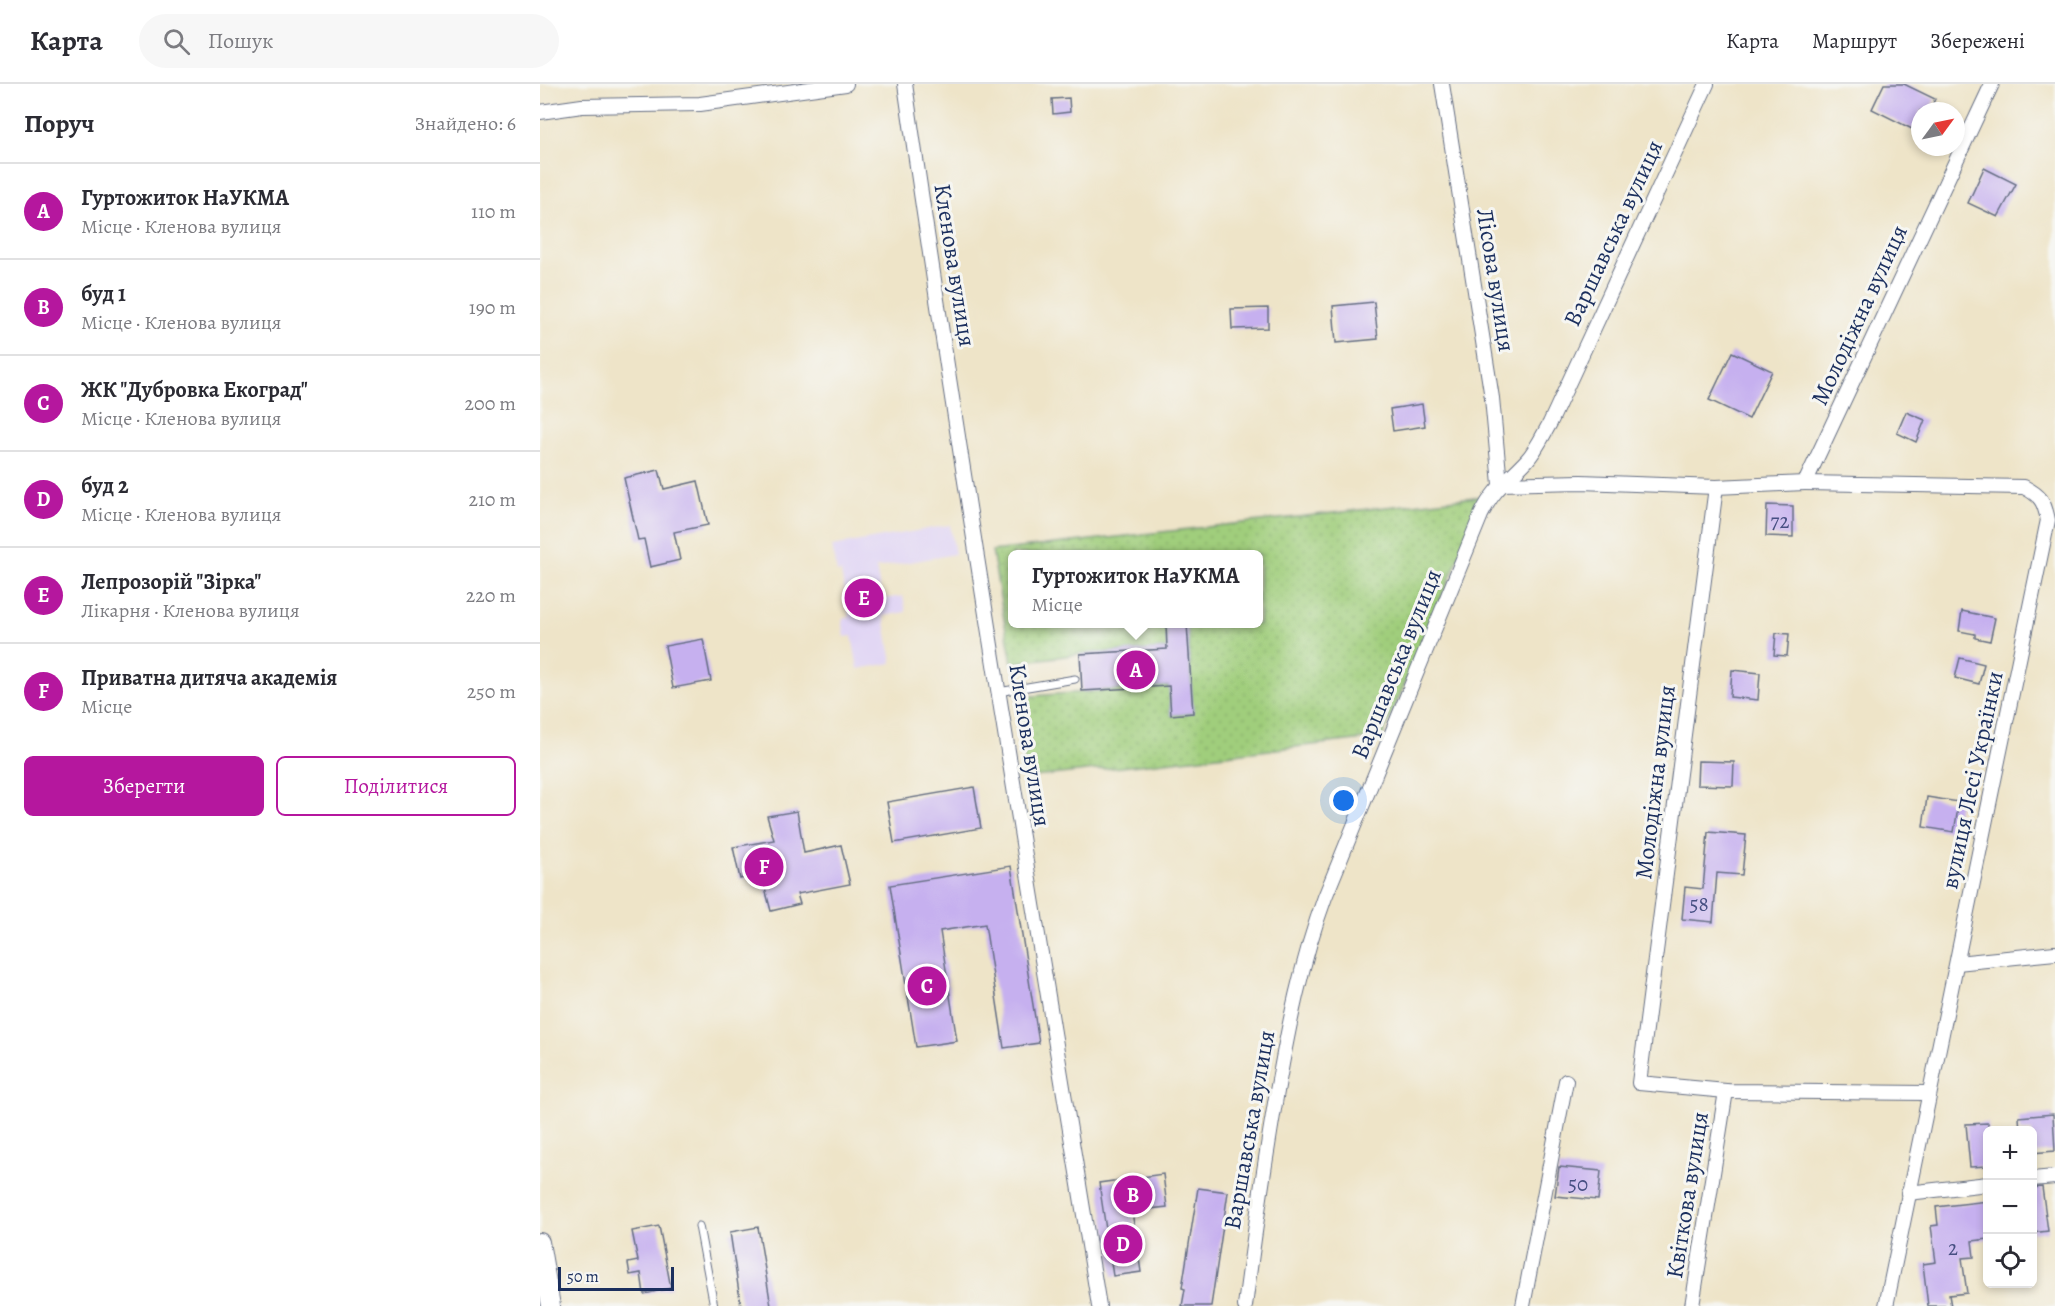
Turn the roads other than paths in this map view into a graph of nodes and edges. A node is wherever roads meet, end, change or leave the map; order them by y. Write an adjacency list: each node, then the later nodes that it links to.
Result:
1 (846, 84): 6 (street)
2 (905, 84): 11 (street, Кленова вулиця)
3 (1442, 84): 8 (street, Лісова вулиця)
4 (1707, 84): 8 (street, Варшавська вулиця)
5 (1992, 84): 7 (street, Молодіжна вулиця)
6 (540, 112)
7 (1805, 483): 9 (street); 13 (street, вулиця Лесі Українки)
8 (1500, 484): 9 (street); 26 (street, Варшавська вулиця)
9 (1716, 487): 15 (street, Молодіжна вулиця)
10 (1075, 679): 11 (lane)
11 (998, 692): 25 (street, Кленова вулиця)
12 (2055, 953): 13 (street)
13 (1957, 963): 16 (street, вулиця Лесі Українки)
14 (1566, 1081): 27 (street)
15 (1726, 1091): 16 (street); 28 (street, Квіткова вулиця)
16 (1928, 1093): 20 (street, вулиця Лесі Українки)
17 (2055, 1177): 18 (street)
18 (2037, 1179)
19 (1983, 1185): 20 (street)
20 (1908, 1193): 29 (street, вулиця Лесі Українки)
21 (699, 1226): 24 (lane)
22 (540, 1242): 23 (street)
23 (551, 1306)
24 (714, 1306)
25 (1099, 1306)
26 (1245, 1306)
27 (1523, 1306)
28 (1692, 1306)
29 (1886, 1306)

